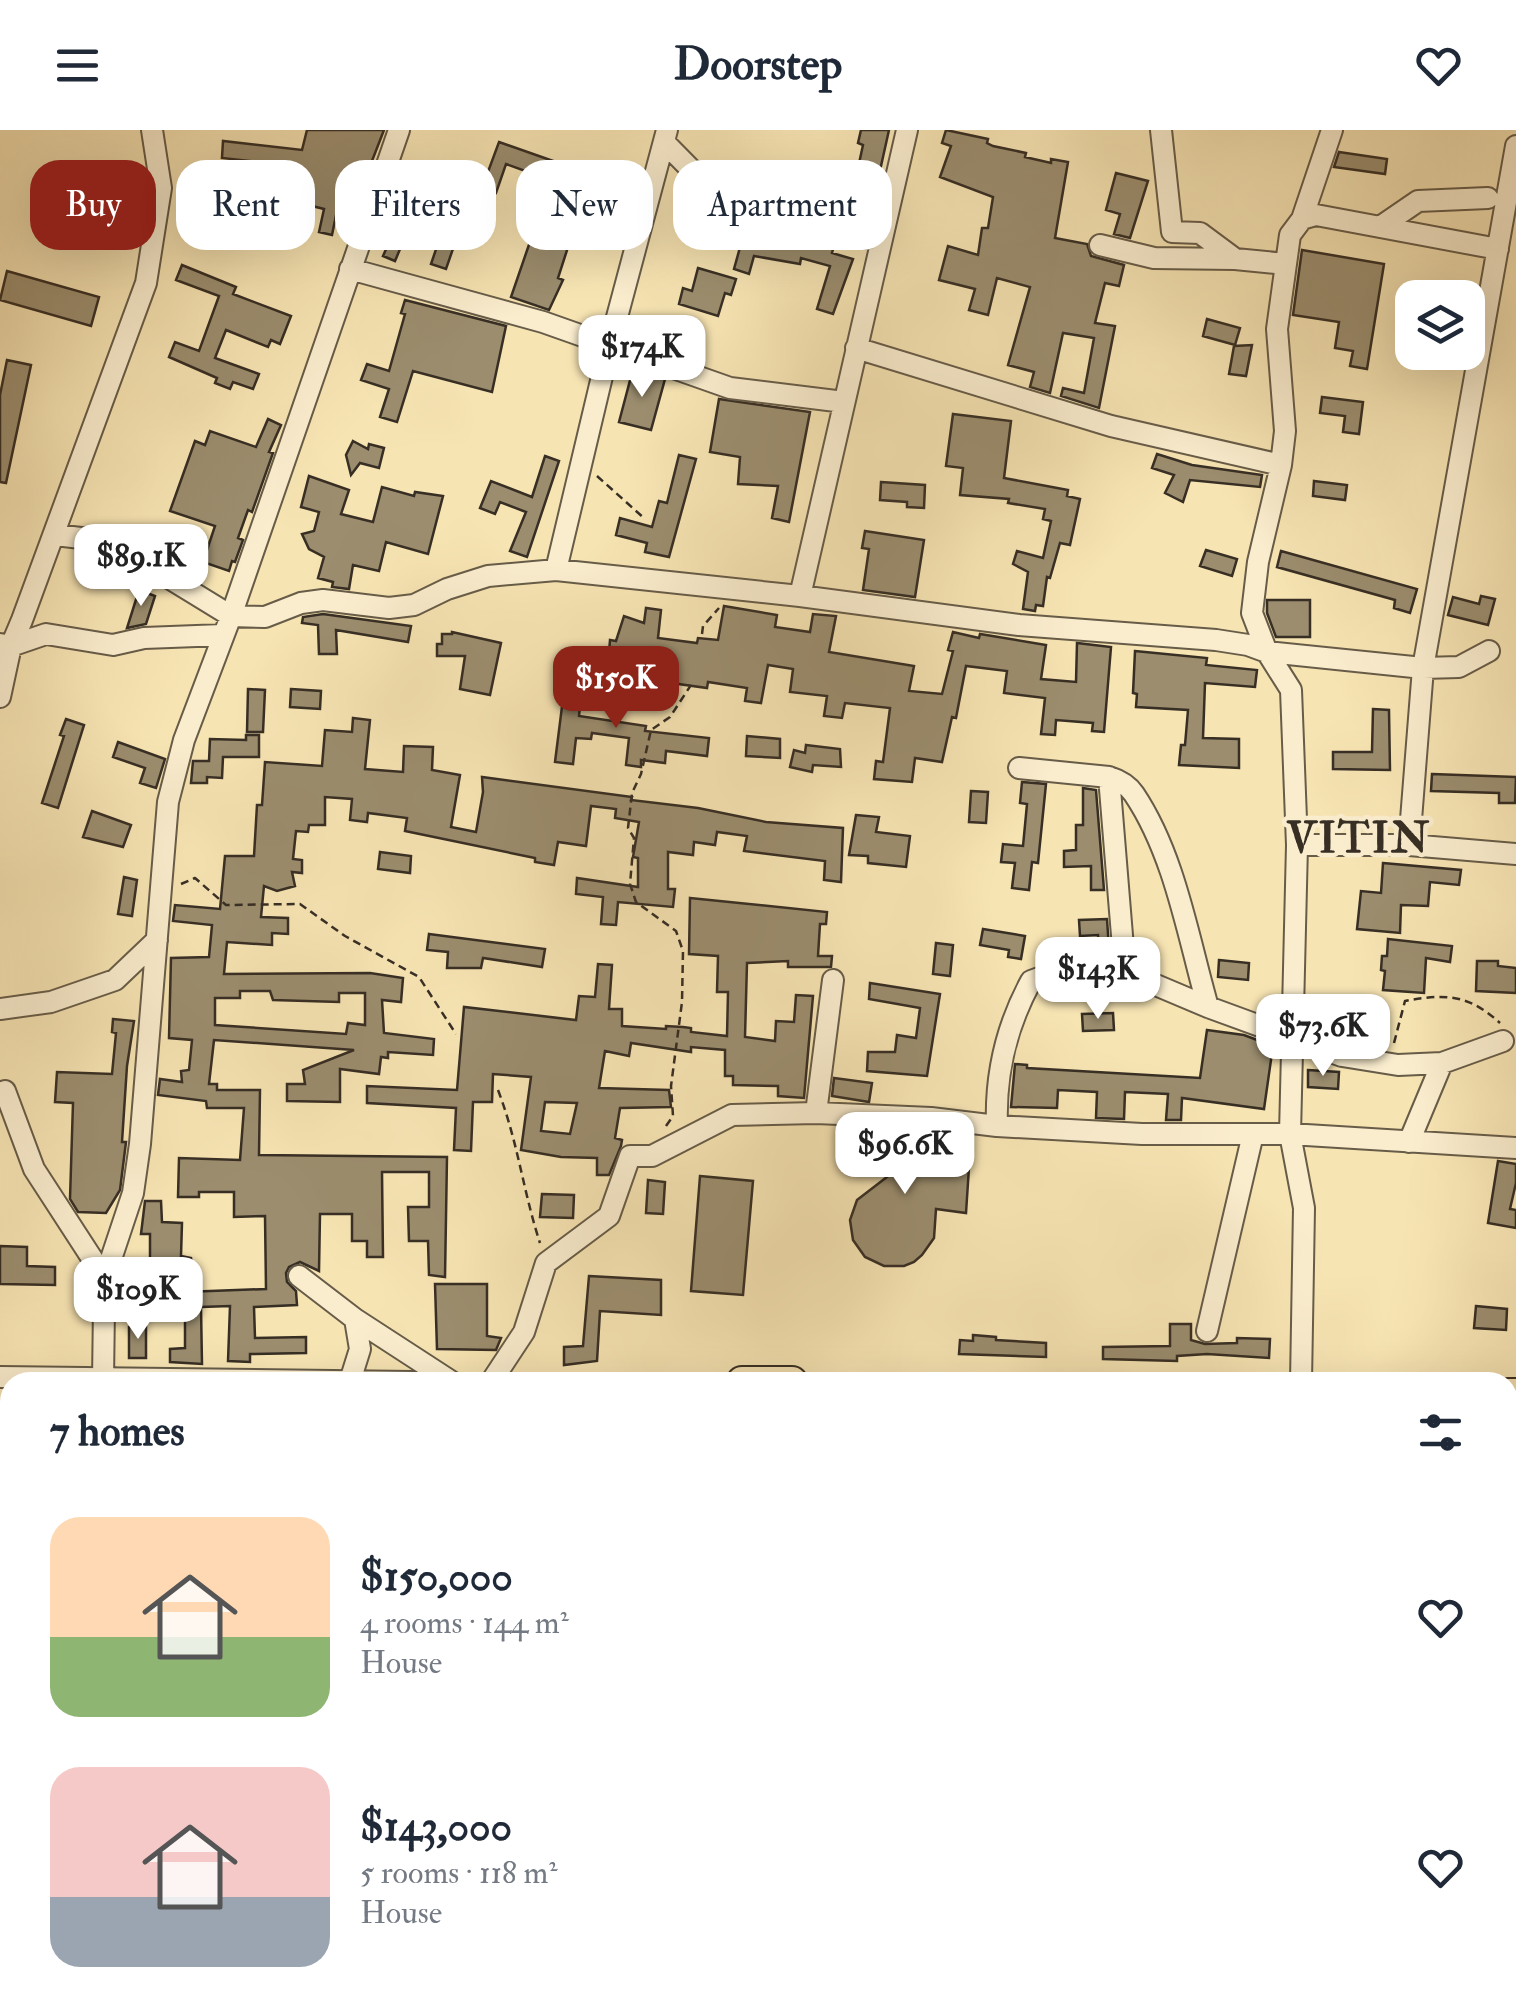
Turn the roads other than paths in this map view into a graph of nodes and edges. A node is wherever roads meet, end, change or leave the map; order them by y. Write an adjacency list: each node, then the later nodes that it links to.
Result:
1 (152, 130): 23 (street)
2 (399, 130): 18 (street)
3 (907, 130): 9 (street)
4 (1161, 130): 16 (street)
5 (1332, 130): 11 (street)
6 (666, 136): 8 (street); 19 (street)
7 (1516, 146): 14 (street)
8 (687, 160)
9 (892, 192)
10 (1488, 198): 12 (street)
11 (1302, 219): 12 (street); 17 (street)
12 (1380, 227): 14 (street)
13 (1100, 246): 16 (street)
14 (1498, 249): 30 (street)
15 (878, 250): 20 (street)
16 (1235, 259): 17 (street)
17 (1286, 264): 22 (street)
18 (350, 269): 19 (street); 26 (street)
19 (609, 347): 21 (street); 24 (street)
20 (856, 348): 21 (street); 22 (street)
21 (844, 402): 25 (street)
22 (1281, 465): 29 (street)
23 (55, 535): 26 (street); 27 (street)
24 (556, 570): 25 (street); 26 (street)
25 (800, 596): 29 (street)
26 (227, 626): 27 (street); 37 (street)
27 (6, 645): 31 (street)
28 (1489, 650): 30 (street)
29 (1267, 652): 30 (street); 34 (street)
30 (1423, 668): 35 (street)
31 (0, 696)
32 (1019, 768): 33 (street)
33 (1109, 777): 38 (street); 42 (street)
34 (1297, 845): 35 (street); 45 (street)
35 (1410, 845): 36 (street)
36 (1516, 854)
37 (156, 940): 39 (street); 41 (street)
38 (1125, 972): 42 (street); 49 (street)
39 (116, 980): 41 (street); 43 (street)
40 (832, 980): 48 (street)
41 (151, 992): 55 (street)
42 (1208, 1007): 45 (street)
43 (0, 1009)
44 (1502, 1032): 46 (street)
45 (1292, 1038): 46 (street); 51 (street)
46 (1442, 1063): 52 (street)
47 (5, 1091): 55 (street)
48 (816, 1113): 49 (street); 61 (street)
49 (997, 1126): 50 (street)
50 (1253, 1134): 51 (street); 57 (street)
51 (1290, 1134): 52 (street); 62 (street)
52 (1410, 1142): 53 (street)
53 (1516, 1148)
54 (300, 1276): 56 (street)
55 (108, 1282): 58 (street)
56 (355, 1319): 59 (street); 60 (street)
57 (1207, 1331)
58 (103, 1372)
59 (353, 1372)
60 (437, 1372)
61 (498, 1372)
62 (1302, 1372)

